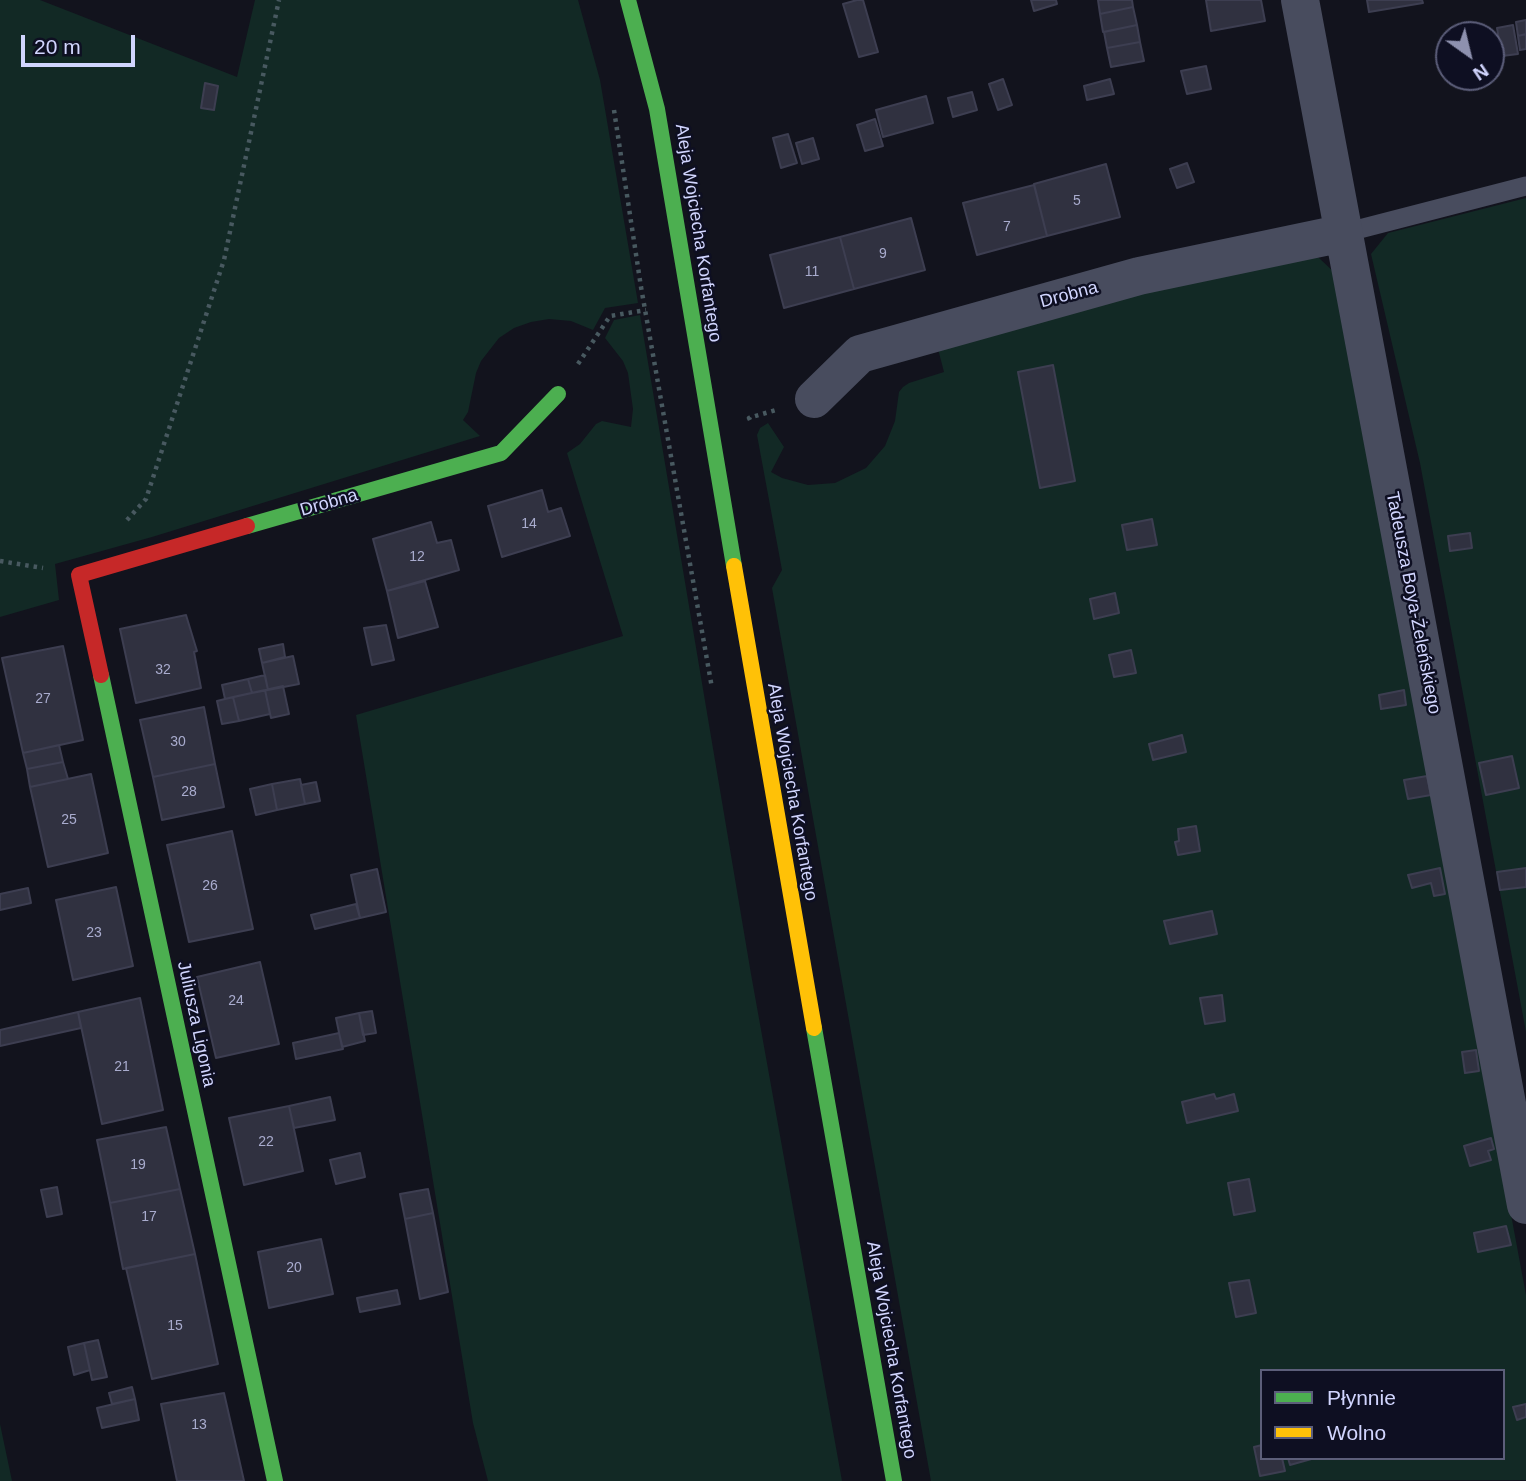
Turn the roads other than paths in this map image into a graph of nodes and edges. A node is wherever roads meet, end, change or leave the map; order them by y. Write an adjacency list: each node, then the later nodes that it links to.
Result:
1 (628, 0): 4 (main road, Aleja Wojciecha Korfantego)
2 (1300, 0): 6 (street, Tadeusza Boya-Żeleńskiego)
3 (653, 27): 4 (main road, Aleja Wojciecha Korfantego)
4 (657, 109): 12 (main road, Aleja Wojciecha Korfantego)
5 (1526, 186): 6 (lane)
6 (1344, 233): 8 (street, Drobna); 10 (street, Tadeusza Boya-Żeleńskiego)
7 (558, 394): 9 (main road, Drobna)
8 (814, 400)
9 (79, 575): 11 (main road, Juliusza Ligonia)
10 (1526, 1205)
11 (275, 1481)
12 (894, 1481)

